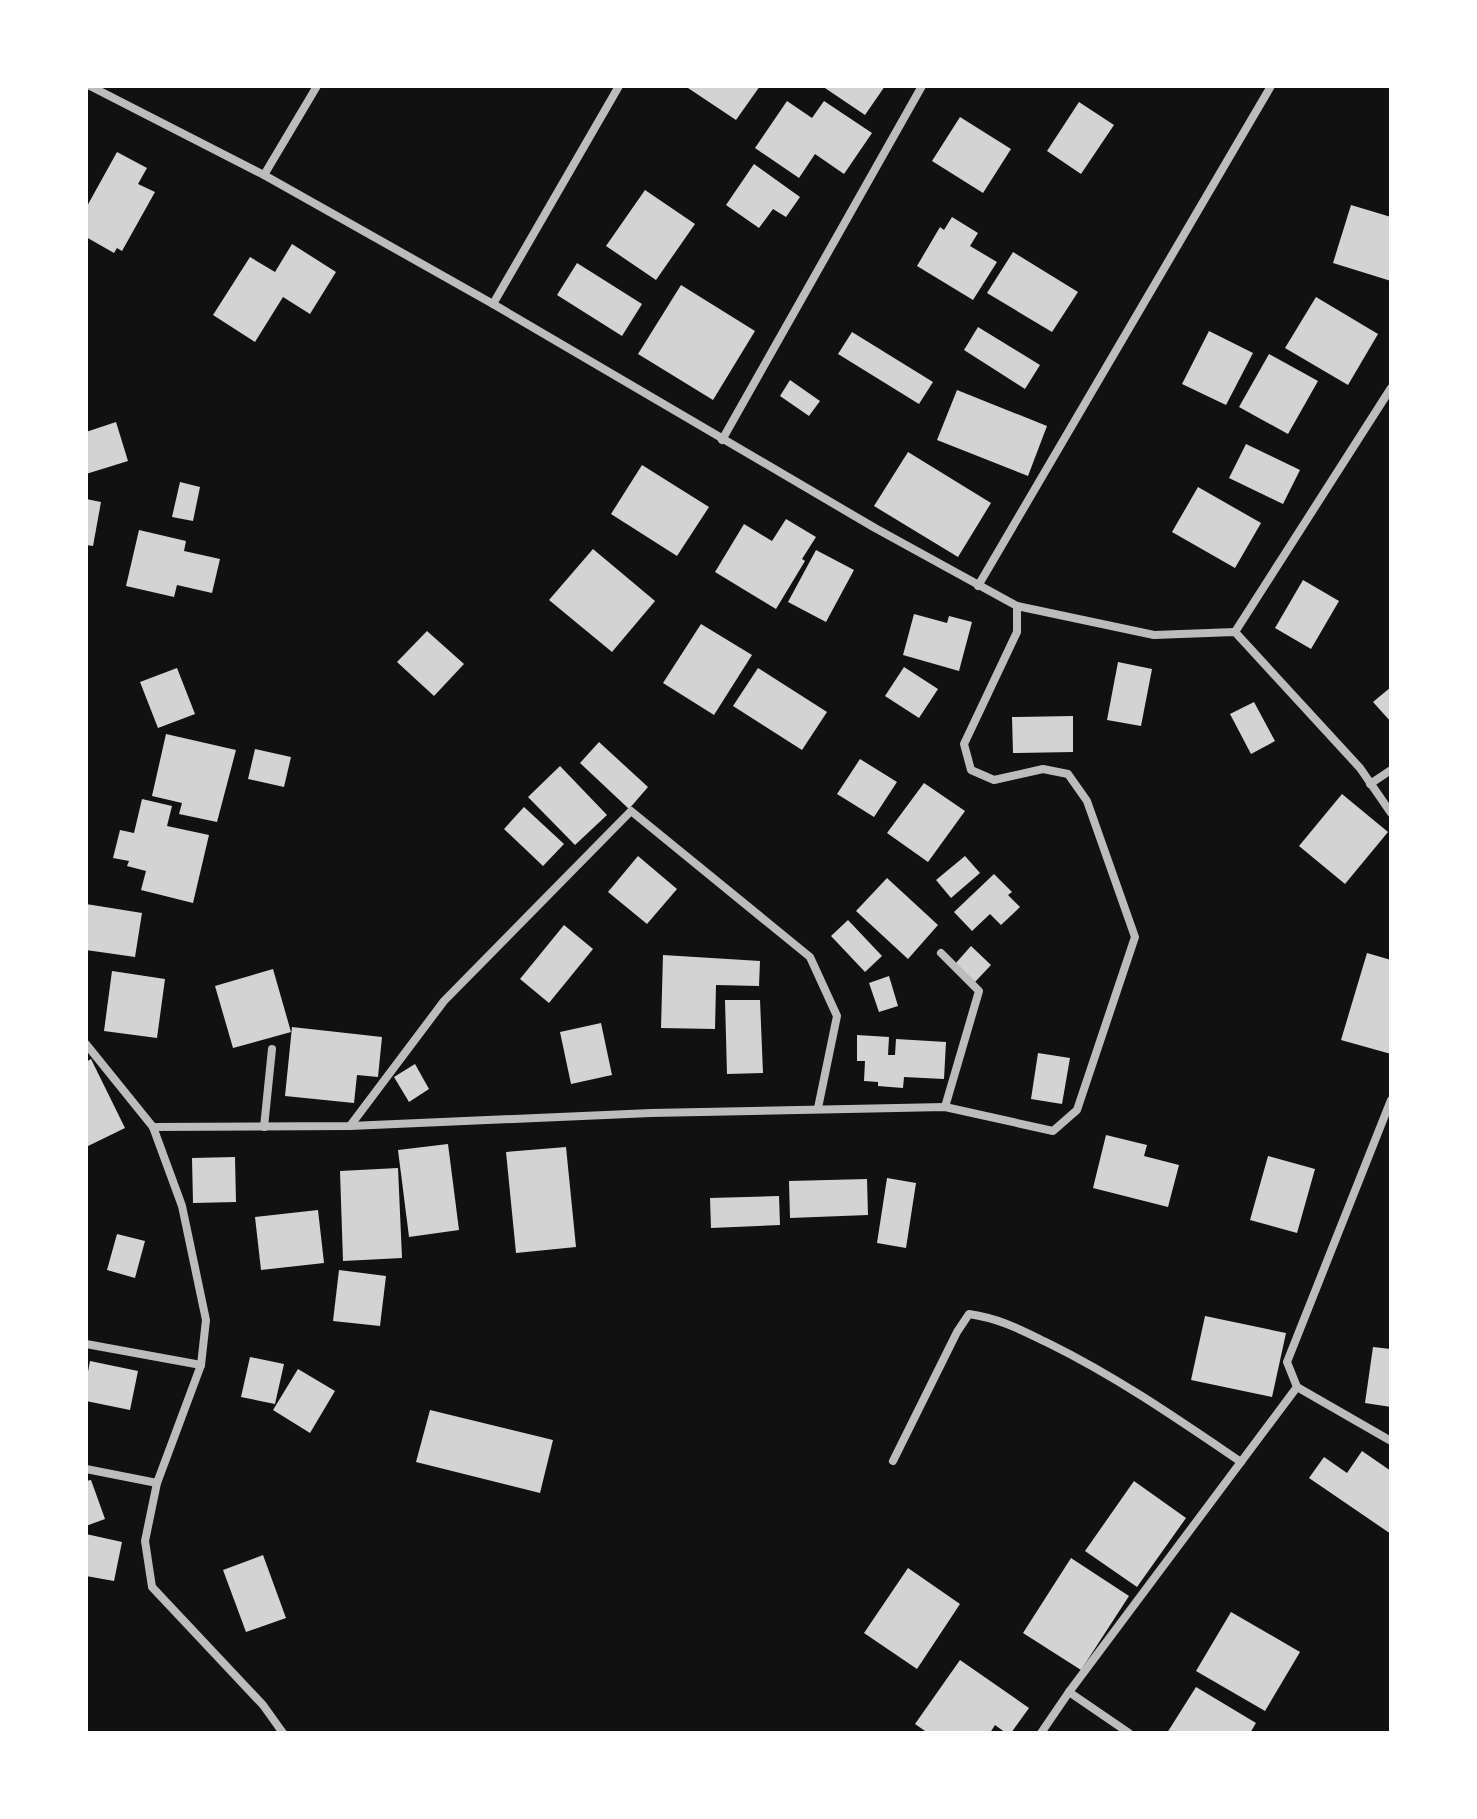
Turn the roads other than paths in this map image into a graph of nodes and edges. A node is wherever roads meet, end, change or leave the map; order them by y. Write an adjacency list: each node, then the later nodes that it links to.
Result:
1 (90, 86): 6 (street)
2 (317, 86): 6 (street)
3 (619, 86): 7 (street)
4 (922, 86): 9 (street)
5 (1271, 86): 10 (street)
6 (264, 175): 7 (street)
7 (493, 304): 9 (street)
8 (1391, 388): 12 (street)
9 (722, 440): 10 (street)
10 (978, 586): 11 (street)
11 (1017, 606): 12 (street); 20 (street)
12 (1235, 632): 14 (street)
13 (1391, 770): 14 (street)
14 (1370, 784): 15 (street)
15 (1391, 813)
16 (941, 953): 20 (street)
17 (86, 1044): 23 (street)
18 (272, 1049): 24 (street)
19 (1391, 1100): 27 (street)
20 (945, 1107): 21 (street)
21 (818, 1108): 22 (street); 22 (street)
22 (350, 1126): 24 (street)
23 (153, 1127): 24 (street); 26 (street)
24 (264, 1127)
25 (86, 1344): 26 (street)
26 (201, 1365): 32 (street)
27 (1297, 1387): 28 (street); 30 (street)
28 (1391, 1441)
29 (893, 1461): 30 (street)
30 (1241, 1462): 33 (street)
31 (86, 1469): 32 (street)
32 (157, 1483): 34 (street)
33 (1069, 1692): 35 (street); 36 (street)
34 (283, 1733)
35 (1041, 1733)
36 (1129, 1733)

